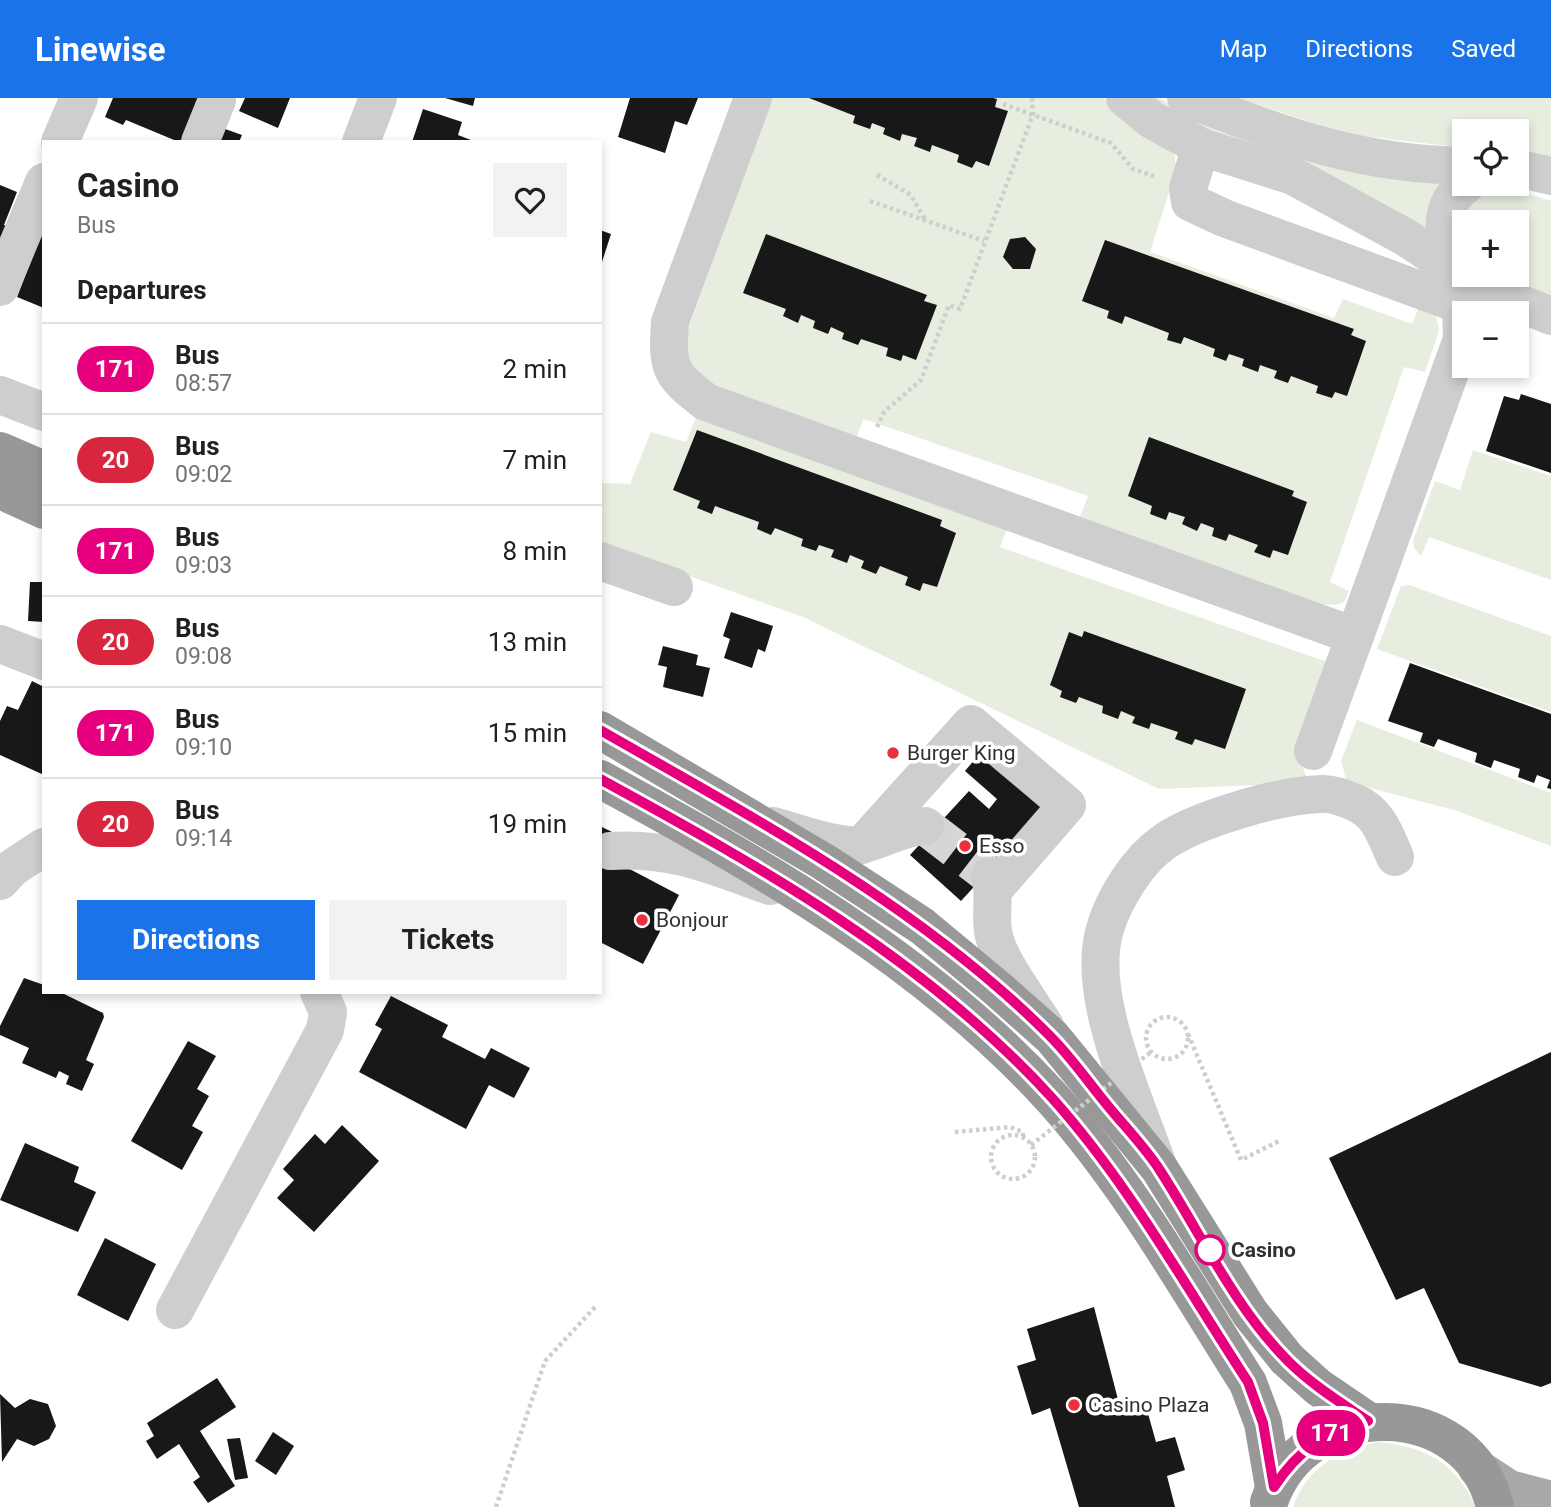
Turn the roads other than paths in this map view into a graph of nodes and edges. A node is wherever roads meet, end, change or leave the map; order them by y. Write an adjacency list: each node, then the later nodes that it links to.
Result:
1 (79, 98): 7 (street)
2 (378, 98): 9 (street)
3 (753, 98): 27 (street)
4 (1125, 98): 10 (street)
5 (1186, 98): 11 (street)
6 (217, 100): 8 (street)
7 (61, 140)
8 (201, 140)
9 (363, 140)
10 (1200, 147): 17 (street); 17 (street)
11 (1452, 165)
12 (1529, 171): 13 (street)
13 (1551, 176)
14 (42, 187): 16 (street)
15 (1456, 196): 17 (street)
16 (0, 287)
17 (1464, 288): 18 (street); 27 (street)
18 (1551, 316)
19 (0, 395): 20 (street)
20 (42, 411)
21 (0, 452): 22 (highway)
22 (42, 469)
23 (0, 490): 24 (highway)
24 (42, 509)
25 (602, 562): 26 (street)
26 (674, 587)
27 (1355, 636): 31 (street)
28 (0, 644): 29 (street)
29 (42, 660)
30 (602, 731): 33 (highway)
31 (1313, 751)
32 (602, 780): 40 (highway)
33 (763, 824): 35 (street); 42 (highway)
34 (926, 826): 35 (street)
35 (862, 845): 42 (street)
36 (42, 851): 39 (street)
37 (610, 851): 40 (street)
38 (1395, 857): 43 (street)
39 (0, 881)
40 (816, 902): 47 (highway)
41 (320, 994): 44 (street)
42 (1052, 1037): 43 (highway)
43 (1159, 1168): 45 (highway)
44 (175, 1310)
45 (1368, 1421): 46 (highway); 47 (highway)
46 (1477, 1468): 48 (main road); 49 (highway)
47 (1271, 1497)
48 (1551, 1500)
49 (1495, 1507)

